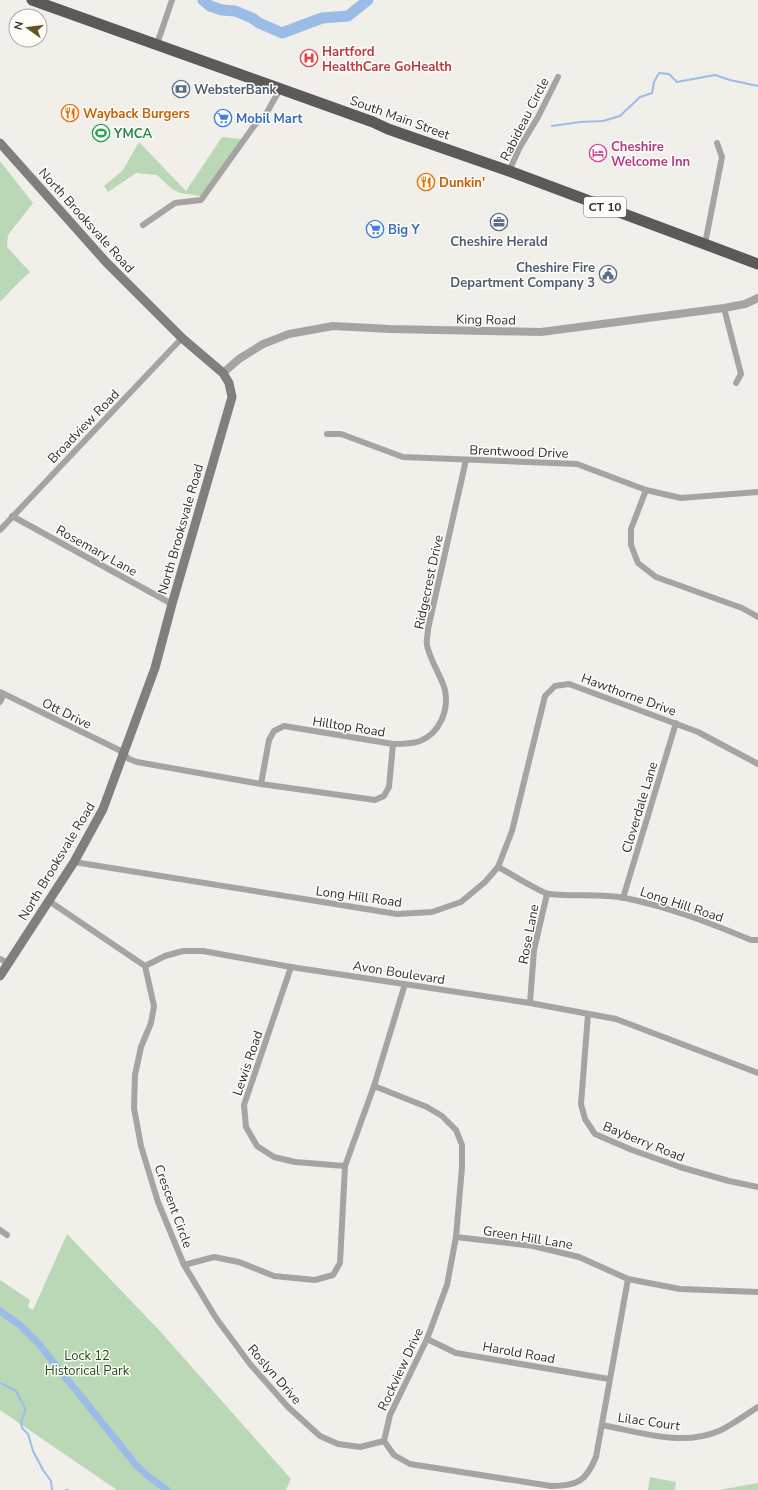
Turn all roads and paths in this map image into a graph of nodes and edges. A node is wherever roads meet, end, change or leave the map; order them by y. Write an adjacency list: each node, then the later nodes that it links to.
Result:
1 (32, 0): 3 (highway, South Main Street / CT 10)
2 (172, 0): 3 (street)
3 (157, 44): 5 (highway, South Main Street / CT 10)
4 (558, 77): 8 (street, Rabideau Circle)
5 (280, 89): 8 (highway, South Main Street / CT 10); 9 (street)
6 (0, 143): 14 (main road, North Brooksvale Road)
7 (717, 143): 10 (street)
8 (509, 171): 10 (highway, South Main Street / CT 10)
9 (143, 225)
10 (705, 244): 11 (highway, South Main Street / CT 10)
11 (758, 264)
12 (758, 298): 13 (street, King Road)
13 (724, 308): 15 (street, King Road); 16 (street)
14 (182, 338): 15 (main road, North Brooksvale Road); 21 (street, Broadview Road)
15 (223, 373): 23 (main road, North Brooksvale Road)
16 (736, 383)
17 (327, 434): 18 (street, Brentwood Drive)
18 (466, 460): 19 (street, Brentwood Drive); 28 (street, Ridgecrest Drive)
19 (646, 490): 20 (street, Brentwood Drive); 24 (street)
20 (758, 492)
21 (12, 516): 22 (street, Broadview Road); 23 (street, Rosemary Lane)
22 (0, 530)
23 (172, 604): 29 (main road, North Brooksvale Road)
24 (758, 617)
25 (2, 693): 26 (street); 29 (street, Ott Drive)
26 (0, 702)
27 (676, 723): 30 (street, Hawthorne Drive); 33 (street, Hawthorne Drive); 35 (street, Cloverdale Lane)
28 (393, 744): 31 (street, Hilltop Road); 31 (street, Hilltop Road)
29 (124, 755): 31 (street, Hilltop Road); 32 (main road, North Brooksvale Road)
30 (758, 764)
31 (261, 784)
32 (74, 862): 33 (street, Long Hill Road); 36 (main road, North Brooksvale Road)
33 (498, 867): 34 (street, Long Hill Road)
34 (547, 894): 35 (street, Long Hill Road); 43 (street, Rose Lane)
35 (623, 898): 37 (street, Long Hill Road)
36 (49, 901): 38 (main road, North Brooksvale Road); 39 (street)
37 (758, 940)
38 (4, 961): 41 (main road, North Brooksvale Road)
39 (145, 966): 40 (street, Avon Boulevard); 52 (street, Crescent Circle)
40 (291, 967): 42 (street, Avon Boulevard); 47 (street, Lewis Road)
41 (0, 976)
42 (405, 984): 43 (street, Avon Boulevard); 46 (street, Crescent Circle)
43 (530, 1003): 44 (street, Avon Boulevard)
44 (588, 1014): 45 (street, Avon Boulevard); 48 (street, Bayberry Road)
45 (758, 1073)
46 (374, 1086): 47 (street, Crescent Circle); 51 (street, Rockview Drive)
47 (345, 1166): 52 (street, Crescent Circle)
48 (758, 1187)
49 (0, 1230): 50 (street)
50 (7, 1235)
51 (456, 1237): 53 (street, Green Hill Lane); 55 (street, Rockview Drive)
52 (184, 1266): 59 (street, Roslyn Drive)
53 (628, 1279): 54 (street, Green Hill Lane); 56 (street)
54 (758, 1292)
55 (427, 1339): 56 (street, Harold Road); 59 (street, Rockview Drive)
56 (610, 1379): 58 (street)
57 (758, 1407): 58 (street, Lilac Court)
58 (602, 1425): 59 (street)
59 (384, 1441)

